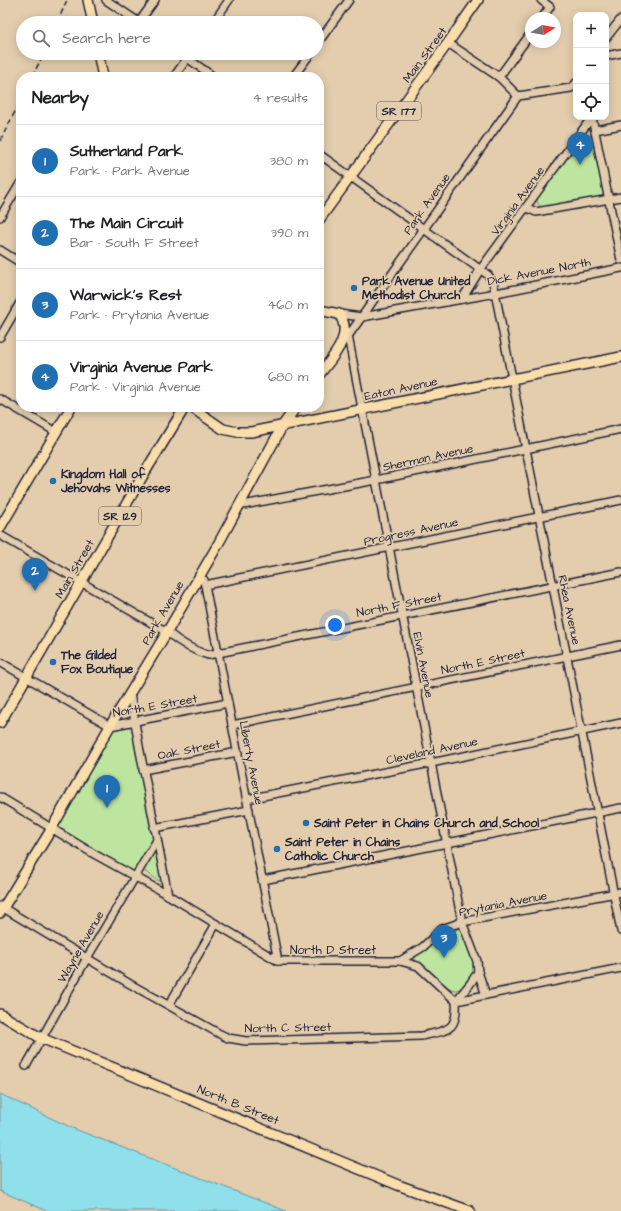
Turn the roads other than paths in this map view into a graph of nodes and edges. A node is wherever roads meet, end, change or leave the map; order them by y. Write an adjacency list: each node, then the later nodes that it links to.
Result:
1 (88, 0): 9 (main road)
2 (106, 0): 10 (street)
3 (155, 0): 11 (street)
4 (229, 0): 12 (street)
5 (349, 0): 14 (street)
6 (478, 0): 17 (main road, Main Street / SR 177)
7 (541, 0): 8 (street)
8 (546, 12)
9 (91, 16)
10 (131, 16)
11 (144, 16)
12 (218, 16)
13 (621, 19): 15 (street)
14 (324, 34)
15 (609, 34)
16 (525, 41): 28 (street)
17 (448, 43): 28 (street); 36 (main road, Main Street / SR 177)
18 (621, 54): 19 (street)
19 (609, 56)
20 (99, 60): 24 (main road)
21 (187, 60): 25 (street)
22 (195, 60): 26 (street)
23 (306, 60): 27 (street)
24 (102, 72)
25 (178, 72)
26 (208, 72)
27 (297, 72)
28 (499, 77): 30 (street)
29 (575, 84): 30 (street)
30 (518, 96): 43 (street, Park Avenue)
31 (590, 120): 40 (street, Virginia Avenue)
32 (593, 120): 34 (street)
33 (621, 125): 34 (street)
34 (595, 130): 39 (street)
35 (324, 158): 36 (street, Rhea Avenue)
36 (351, 177): 41 (main road, Main Street / SR 177); 43 (street, Rhea Avenue)
37 (16, 190): 42 (street)
38 (621, 197): 39 (street)
39 (609, 199): 40 (street); 46 (street)
40 (527, 208): 48 (street, Virginia Avenue)
41 (324, 213)
42 (0, 217)
43 (424, 229): 48 (street, Rhea Avenue); 54 (street, Park Avenue)
44 (0, 250): 45 (street)
45 (16, 260)
46 (621, 260)
47 (621, 268): 49 (street, Dick Avenue North)
48 (480, 270): 49 (street, Rhea Avenue); 50 (street, Virginia Avenue)
49 (496, 293): 50 (street, Dick Avenue North); 60 (street, Rhea Avenue)
50 (462, 299): 54 (street, Dick Avenue North)
51 (16, 309): 56 (street)
52 (324, 311): 53 (main road, Dick Avenue North)
53 (340, 314): 54 (street, Dick Avenue North); 57 (main road)
54 (362, 317): 55 (street, Park Avenue)
55 (348, 336): 57 (street, Park Avenue); 63 (street, Elvin Avenue)
56 (0, 337)
57 (340, 345): 59 (main road, Park Avenue)
58 (621, 357): 60 (main road, Eaton Avenue)
59 (324, 368)
60 (512, 378): 63 (main road, Eaton Avenue); 72 (street, Rhea Avenue)
61 (0, 399): 62 (street)
62 (16, 408)
63 (363, 409): 69 (main road, Eaton Avenue); 73 (street, Elvin Avenue)
64 (22, 412): 71 (street)
65 (68, 412): 71 (main road)
66 (182, 412): 82 (main road, Main Street / SR 129)
67 (198, 412): 69 (main road, Eaton Avenue)
68 (292, 412): 69 (main road, Park Avenue)
69 (283, 425): 75 (main road, Park Avenue)
70 (621, 429): 72 (street, Sherman Avenue)
71 (56, 432): 77 (main road)
72 (526, 448): 73 (street, Sherman Avenue); 76 (street, Rhea Avenue)
73 (376, 480): 75 (street, Sherman Avenue); 79 (street, Elvin Avenue)
74 (621, 500): 76 (street, Progress Avenue)
75 (238, 506): 80 (main road, Park Avenue)
76 (540, 516): 79 (street, Progress Avenue); 84 (street, Rhea Avenue)
77 (0, 528)
78 (0, 535): 82 (street, North F Street)
79 (389, 547): 83 (street, Progress Avenue); 85 (street, Elvin Avenue)
80 (202, 570): 83 (street, Liberty Avenue); 86 (main road, Park Avenue)
81 (621, 572): 84 (street, North F Street)
82 (81, 582): 86 (street, North F Street); 91 (main road, Main Street / SR 129)
83 (205, 585): 88 (street, Liberty Avenue)
84 (553, 586): 85 (street, North F Street); 89 (street, Rhea Avenue)
85 (402, 616): 88 (street, North F Street); 92 (street, Elvin Avenue)
86 (167, 632): 88 (street, North F Street); 93 (main road, Park Avenue)
87 (621, 645): 89 (street, North E Street)
88 (218, 654): 94 (street, Liberty Avenue)
89 (568, 656): 92 (street, North E Street); 100 (street, Rhea Avenue)
90 (0, 662): 91 (street, North E Street)
91 (26, 677): 96 (main road, Main Street / SR 129); 99 (street, North E Street)
92 (416, 688): 98 (street, North E Street); 102 (street, Elvin Avenue)
93 (130, 693): 95 (street); 99 (main road, Park Avenue)
94 (228, 703): 95 (street, North E Street); 98 (street, Liberty Avenue)
95 (135, 721): 99 (street, North E Street); 103 (street)
96 (0, 723)
97 (621, 723): 100 (street, Cleveland Avenue)
98 (232, 725): 101 (street, Liberty Avenue)
99 (110, 726): 109 (main road, Park Avenue)
100 (582, 731): 102 (street, Cleveland Avenue); 108 (street, Rhea Avenue)
101 (238, 752): 103 (street, Oak Street); 105 (street, Liberty Avenue)
102 (431, 763): 105 (street, Cleveland Avenue); 112 (street, Elvin Avenue)
103 (143, 770): 110 (street)
104 (0, 797): 109 (street, North D Street)
105 (247, 799): 107 (street, Liberty Avenue)
106 (621, 808): 108 (street)
107 (249, 810): 110 (street); 114 (street, Liberty Avenue)
108 (597, 812): 112 (street); 115 (street, Rhea Avenue)
109 (52, 828): 113 (street, North D Street); 117 (main road, Park Avenue)
110 (154, 828): 111 (street)
111 (157, 840): 113 (street, Wayne Avenue); 116 (street)
112 (447, 843): 114 (street); 118 (street, Elvin Avenue)
113 (136, 876): 116 (street, North D Street); 121 (street, Wayne Avenue)
114 (263, 880): 122 (street, Liberty Avenue)
115 (617, 892): 118 (street, Prytania Avenue); 120 (street, Rhea Avenue)
116 (168, 895): 119 (street, North D Street)
117 (1, 909): 121 (street, North C Street)
118 (462, 922): 123 (street, Prytania Avenue); 125 (street, Elvin Avenue)
119 (216, 924): 122 (street, North D Street); 128 (street)
120 (621, 932)
121 (87, 958): 128 (street, North C Street); 130 (street, Wayne Avenue)
122 (278, 961): 123 (street, North D Street)
123 (400, 961): 127 (street, North D Street)
124 (621, 968): 126 (street)
125 (478, 972): 126 (street, Elvin Avenue); 127 (street)
126 (486, 995): 127 (street)
127 (456, 1001): 128 (street, North C Street)
128 (169, 1005)
129 (0, 1014): 130 (main road, North B Street)
130 (41, 1038): 131 (street, Wayne Avenue); 132 (main road, North B Street)
131 (26, 1066)
132 (470, 1211)

